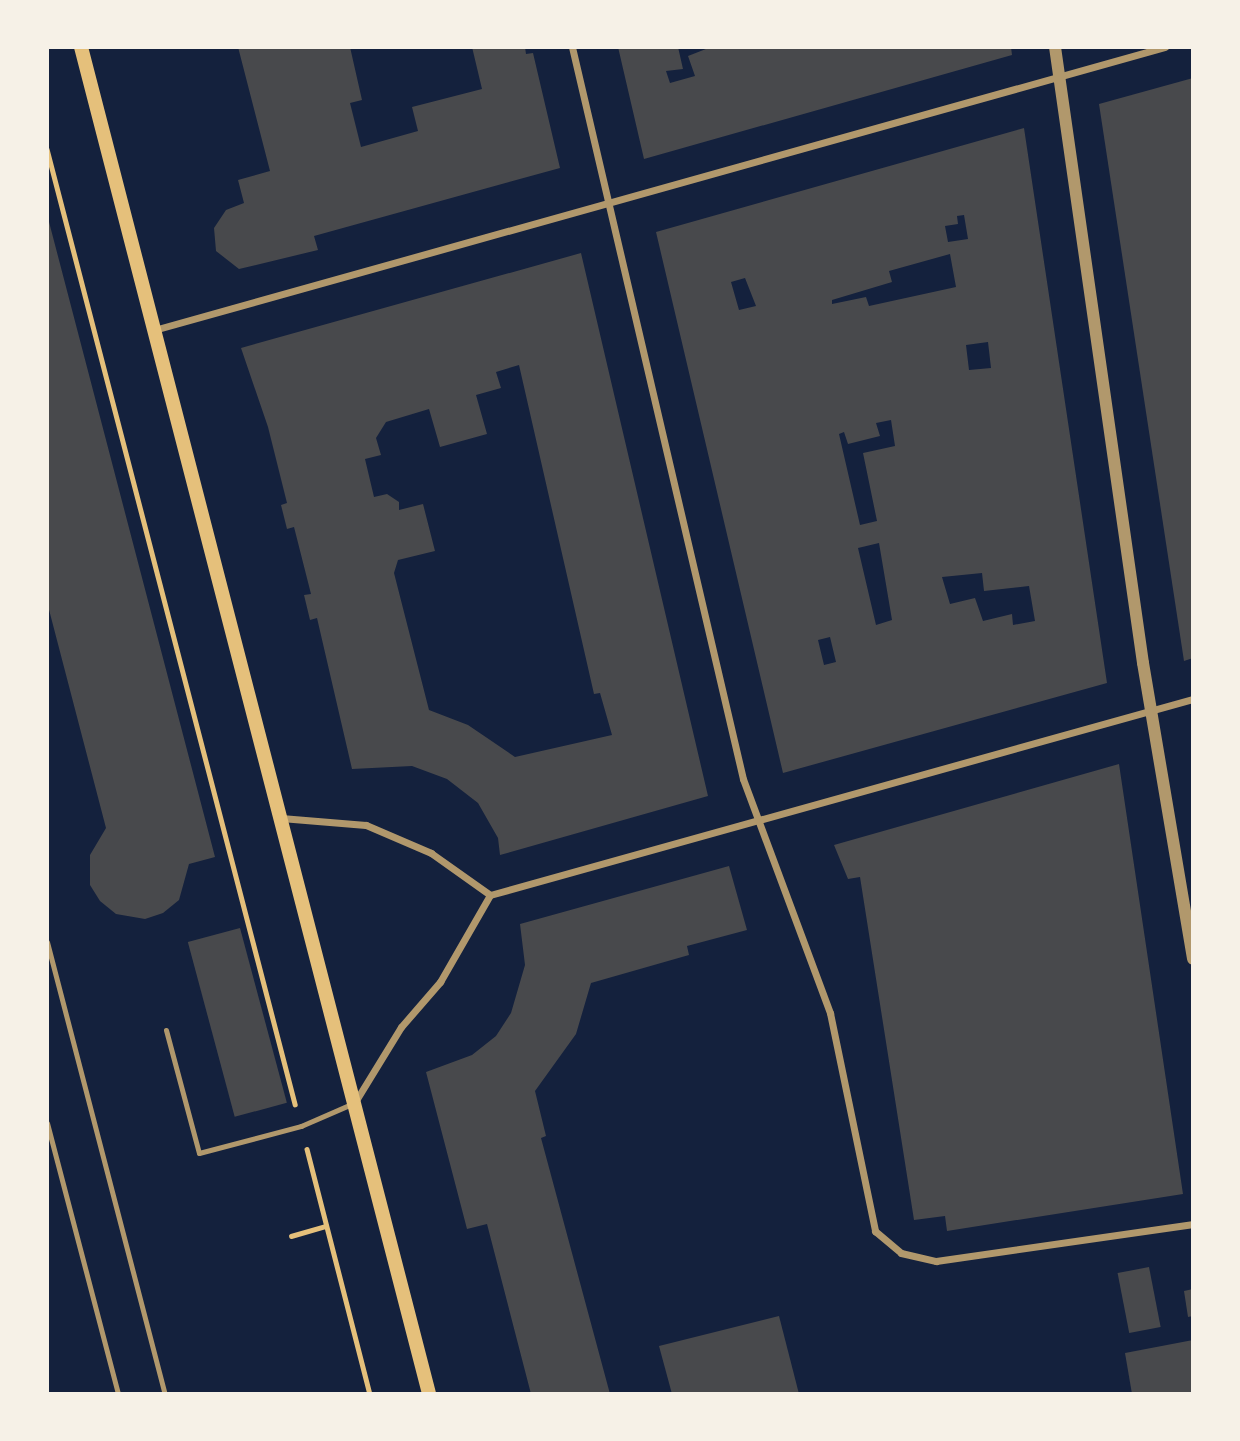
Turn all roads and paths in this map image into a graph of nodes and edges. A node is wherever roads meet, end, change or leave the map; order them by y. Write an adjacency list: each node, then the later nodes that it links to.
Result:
1 (81, 47): 8 (main road)
2 (572, 47): 7 (street)
3 (1055, 47): 5 (street)
4 (1165, 47): 5 (street)
5 (1058, 78): 7 (street); 10 (street)
6 (47, 149): 19 (path)
7 (609, 206): 8 (street); 12 (street)
8 (154, 330): 11 (main road)
9 (1193, 699): 10 (street)
10 (1151, 710): 12 (street); 15 (street)
11 (281, 818): 13 (street); 17 (main road)
12 (756, 820): 13 (street); 20 (street)
13 (490, 895): 17 (street)
14 (47, 942): 24 (lane)
15 (1193, 959)
16 (166, 1030): 19 (lane)
17 (355, 1103): 19 (lane); 26 (main road)
18 (47, 1123): 23 (lane)
19 (301, 1126): 21 (path)
20 (1193, 1224)
21 (326, 1226): 22 (path); 25 (path)
22 (290, 1236)
23 (118, 1394)
24 (164, 1394)
25 (370, 1394)
26 (429, 1394)

